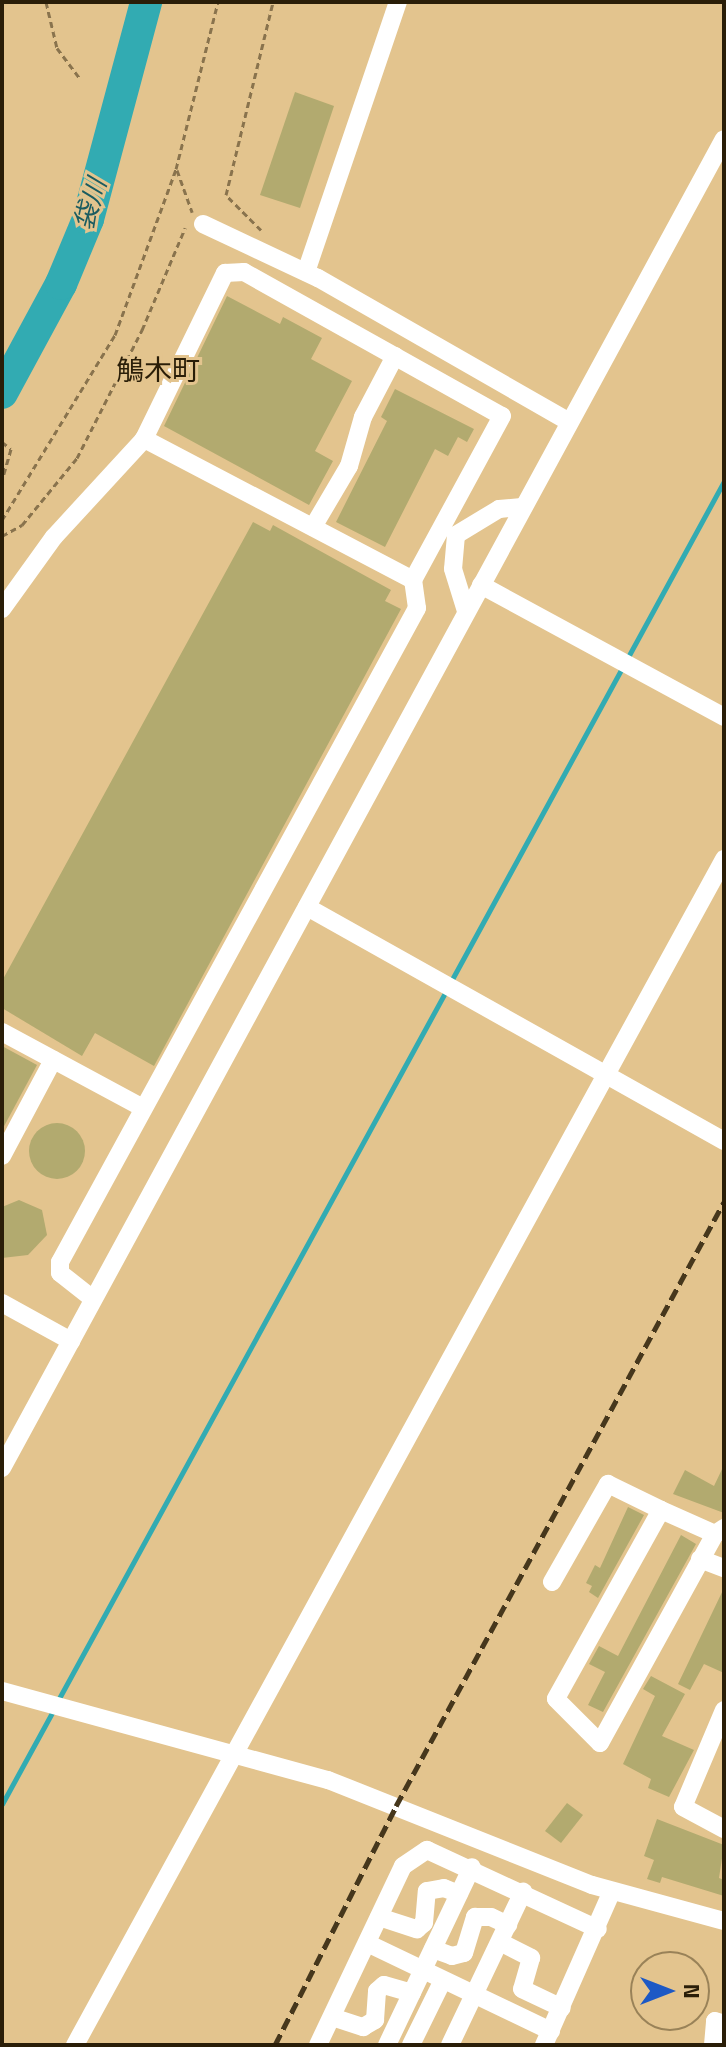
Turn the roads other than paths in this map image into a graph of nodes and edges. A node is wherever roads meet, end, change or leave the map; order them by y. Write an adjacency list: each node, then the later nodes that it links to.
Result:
1 (398, 2): 4 (street)
2 (724, 139): 6 (street)
3 (203, 224): 4 (street)
4 (306, 272): 6 (street)
5 (395, 356): 7 (street); 9 (street); 10 (street)
6 (569, 422): 8 (street)
7 (144, 439): 9 (street); 13 (street)
8 (522, 507): 10 (street); 12 (street)
9 (313, 527): 11 (street)
10 (448, 531): 11 (street); 14 (street)
11 (413, 580): 21 (street)
12 (481, 585): 14 (street); 15 (street)
13 (2, 609)
14 (466, 611): 17 (street)
15 (724, 717)
16 (724, 859): 20 (street)
17 (307, 907): 20 (street); 24 (street)
18 (2, 1032): 19 (street)
19 (53, 1060): 21 (street); 23 (street)
20 (607, 1075): 22 (street); 35 (street)
21 (143, 1108): 24 (street)
22 (724, 1141)
23 (2, 1156)
24 (93, 1299): 26 (street)
25 (2, 1303): 26 (street)
26 (71, 1341): 27 (street)
27 (2, 1468)
28 (661, 1510): 29 (street); 30 (street); 32 (street)
29 (719, 1531): 30 (street)
30 (700, 1559): 31 (street)
31 (724, 1568)
32 (552, 1582)
33 (2, 1691): 35 (street)
34 (724, 1710): 36 (street)
35 (234, 1751): 38 (street); 57 (street)
36 (724, 1829)
37 (472, 1867): 39 (street); 40 (street); 41 (street)
38 (612, 1891): 42 (street); 44 (street)
39 (523, 1892): 43 (street); 44 (street)
40 (459, 1894): 41 (street); 47 (street)
41 (379, 1917): 46 (street)
42 (724, 1921)
43 (508, 1925): 45 (street); 47 (street)
44 (598, 1929): 52 (street)
45 (500, 1942): 50 (street); 52 (street)
46 (367, 1943): 48 (street); 53 (street)
47 (433, 1949): 48 (street)
48 (423, 1970): 49 (street); 51 (street)
49 (443, 1980): 50 (street); 59 (street)
50 (475, 1994): 55 (street); 60 (street)
51 (410, 1996): 53 (street); 58 (street)
52 (562, 2008): 55 (street)
53 (332, 2017): 56 (street)
54 (724, 2024): 61 (street)
55 (548, 2038)
56 (322, 2044)
57 (75, 2045)
58 (387, 2045)
59 (411, 2045)
60 (450, 2045)
61 (713, 2045)

